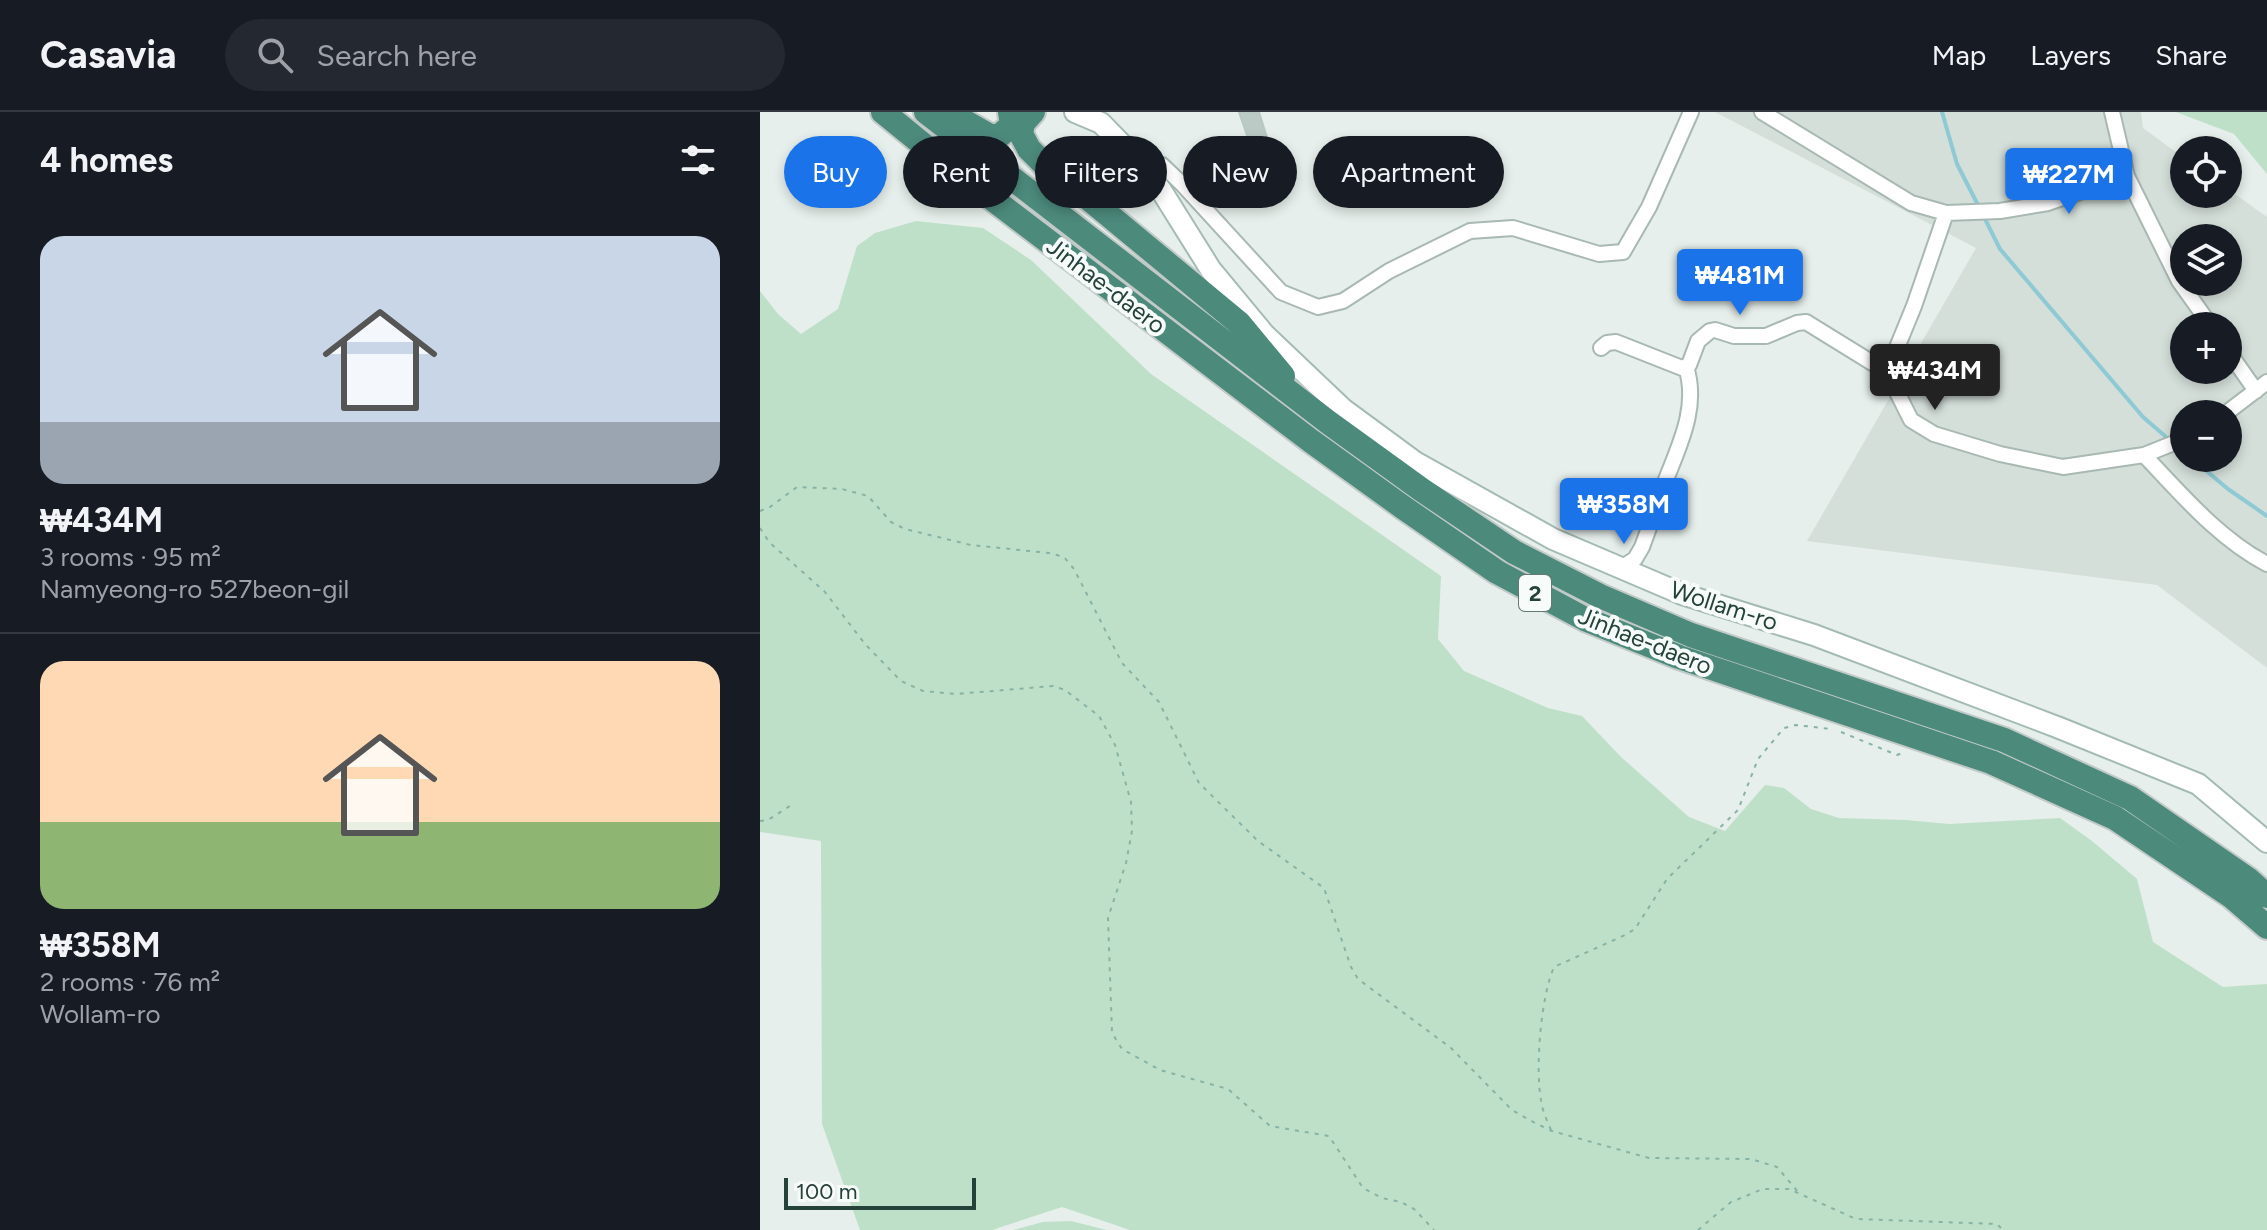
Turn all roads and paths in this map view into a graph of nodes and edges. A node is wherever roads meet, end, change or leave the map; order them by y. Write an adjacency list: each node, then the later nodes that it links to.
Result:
1 (861, 112): 14 (highway)
2 (883, 112): 12 (highway, Jinhae-daero / 2)
3 (926, 112): 27 (highway, Jinhae-daero / 2)
4 (948, 112): 5 (highway)
5 (1010, 112)
6 (1033, 112): 27 (highway)
7 (1075, 112): 11 (main road, Wollam-ro)
8 (1691, 112): 15 (street)
9 (1762, 112): 19 (street)
10 (2112, 112): 16 (street)
11 (1103, 118): 13 (main road, Wollam-ro)
12 (912, 136)
13 (1118, 136)
14 (903, 138)
15 (1167, 170)
16 (2127, 176): 19 (street); 20 (street)
17 (1167, 200): 33 (main road, Wollam-ro)
18 (1004, 208): 39 (highway, Jinhae-daero / 2)
19 (1946, 213): 24 (street)
20 (2201, 312)
21 (1601, 348): 23 (street)
22 (2242, 365): 25 (street)
23 (1686, 367): 24 (street); 33 (street)
24 (1887, 372): 29 (street)
25 (2262, 386): 26 (street)
26 (2242, 401)
27 (1310, 409): 38 (highway, Jinhae-daero / 2)
28 (2170, 445): 29 (street)
29 (2144, 455): 32 (street)
30 (760, 511): 40 (path)
31 (760, 528): 42 (path)
32 (2267, 564)
33 (1621, 568): 37 (main road, Wollam-ro)
34 (1911, 750): 40 (path)
35 (793, 804): 36 (path)
36 (760, 821)
37 (2267, 842)
38 (2267, 896)
39 (2267, 927)
40 (1552, 1131): 41 (path)
41 (1799, 1193): 43 (path); 44 (path)
42 (1434, 1230)
43 (1698, 1230)
44 (2003, 1230)

